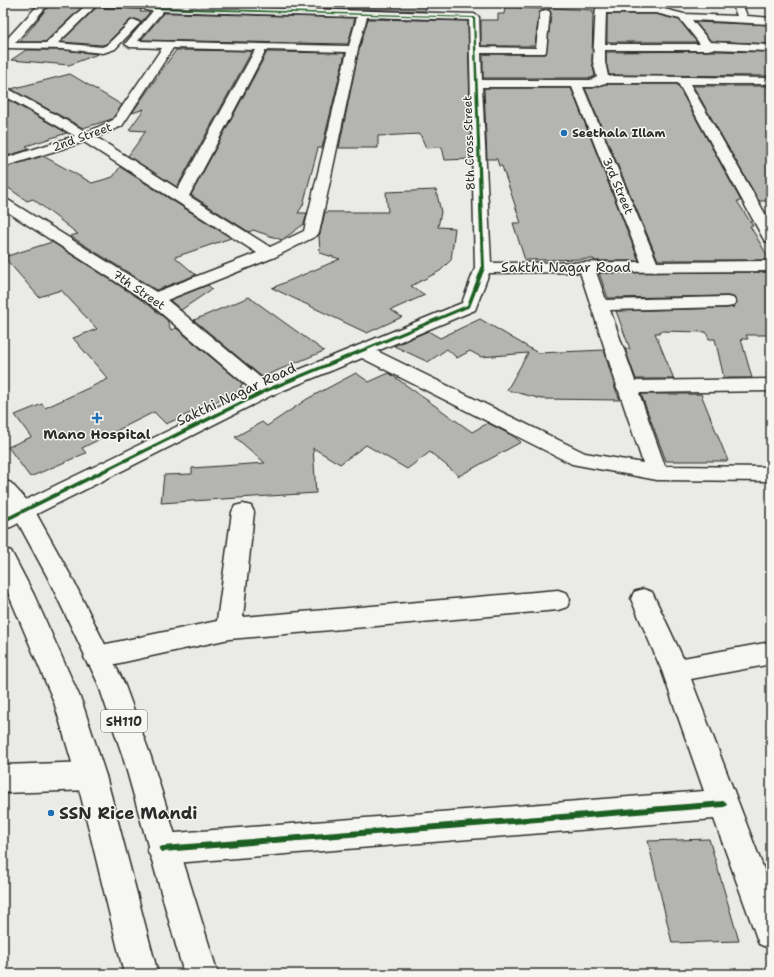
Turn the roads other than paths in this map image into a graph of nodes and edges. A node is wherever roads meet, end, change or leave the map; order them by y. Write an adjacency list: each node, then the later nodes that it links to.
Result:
1 (48, 3): 14 (street)
2 (99, 3): 5 (street); 14 (street)
3 (372, 3): 7 (street)
4 (736, 3): 12 (street)
5 (156, 6): 7 (street); 14 (street); 15 (street)
6 (601, 6): 11 (street); 16 (street)
7 (330, 8): 10 (street)
8 (381, 9): 10 (street); 21 (street, 8th Cross Street)
9 (545, 13): 21 (street)
10 (363, 14): 19 (street)
11 (684, 17): 12 (street); 20 (street)
12 (743, 19): 13 (street)
13 (771, 21)
14 (49, 46)
15 (168, 46): 17 (street); 30 (street, 2nd Street)
16 (599, 46): 20 (street); 23 (street)
17 (262, 48): 19 (street); 32 (street)
18 (771, 48): 20 (street)
19 (353, 49): 35 (street)
20 (709, 49)
21 (475, 50): 27 (street, 8th Cross Street)
22 (721, 67): 25 (street)
23 (603, 79): 24 (street); 28 (street)
24 (682, 80): 25 (street); 34 (street)
25 (730, 80): 26 (street)
26 (771, 81)
27 (476, 83): 28 (street); 39 (street, 8th Cross Street)
28 (576, 84): 38 (street, 3rd Street)
29 (3, 90): 30 (street)
30 (86, 137): 31 (street, 2nd Street); 32 (street)
31 (3, 163)
32 (181, 198): 35 (street)
33 (3, 203): 40 (street, 7th Street)
34 (771, 238)
35 (269, 254): 40 (street)
36 (771, 266): 38 (street, Sakthi Nagar Road)
37 (586, 267): 38 (street, Sakthi Nagar Road); 39 (street, Sakthi Nagar Road); 42 (street)
38 (651, 267)
39 (483, 268): 43 (street, Sakthi Nagar Road)
40 (155, 299): 46 (street, 7th Street)
41 (727, 302): 42 (street)
42 (598, 305): 45 (street)
43 (363, 350): 46 (street, Sakthi Nagar Road); 47 (street)
44 (771, 385): 45 (street)
45 (626, 387): 47 (street)
46 (265, 391): 51 (street, Sakthi Nagar Road)
47 (657, 473): 48 (street)
48 (771, 474)
49 (3, 488): 51 (street, SH110)
50 (243, 512): 55 (street)
51 (13, 517): 57 (street, SH110)
52 (3, 557): 59 (street)
53 (643, 599): 58 (street)
54 (558, 600): 55 (street)
55 (229, 629): 57 (street)
56 (771, 653): 58 (street)
57 (97, 657): 62 (street, SH110)
58 (675, 671): 61 (street)
59 (91, 776): 60 (street); 64 (street)
60 (3, 779)
61 (724, 804): 62 (street); 63 (street)
62 (163, 849): 65 (street, SH110)
63 (771, 932)
64 (141, 974)
65 (201, 974)

